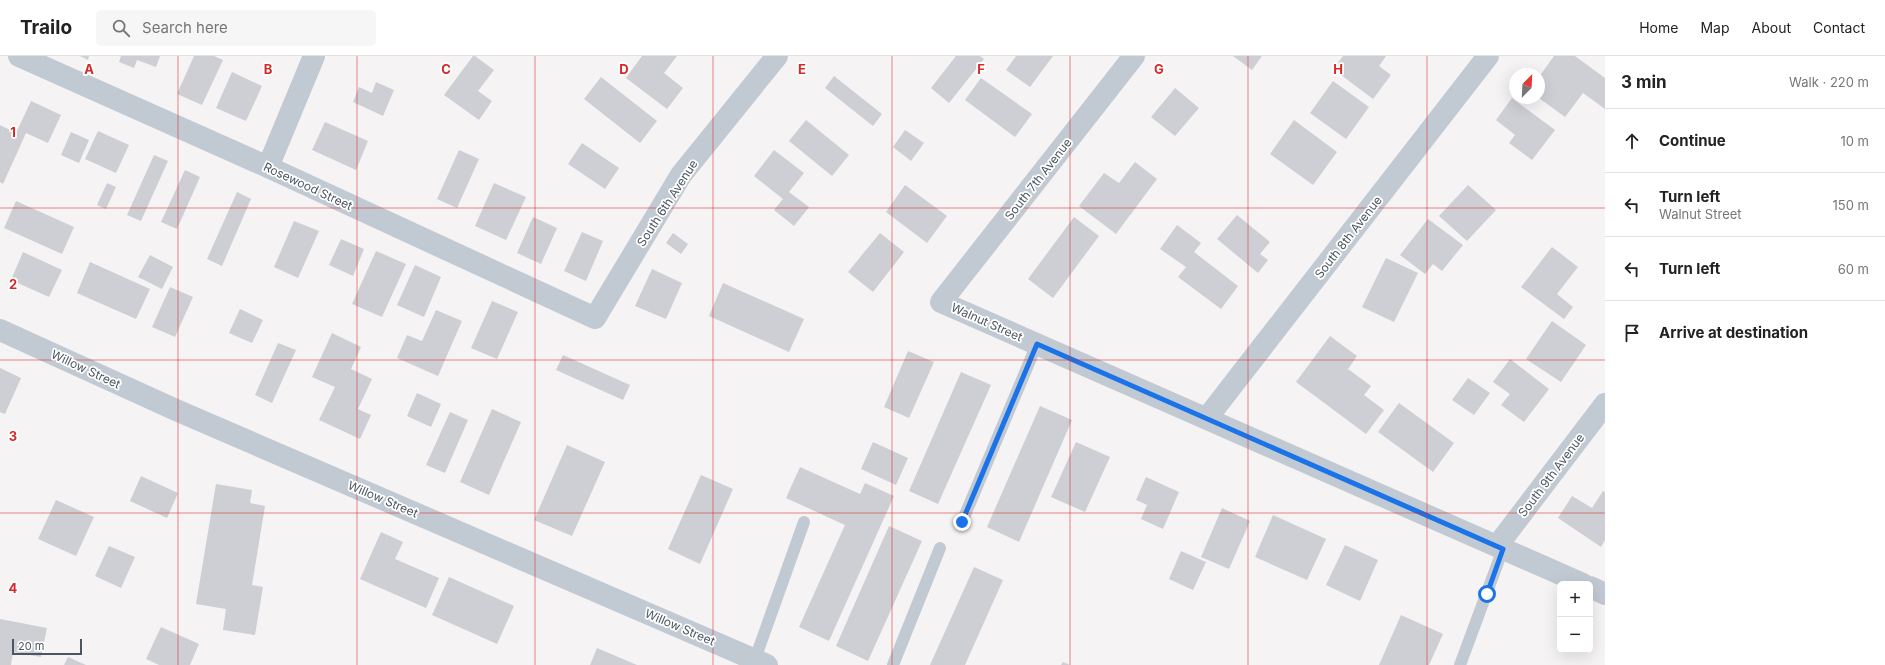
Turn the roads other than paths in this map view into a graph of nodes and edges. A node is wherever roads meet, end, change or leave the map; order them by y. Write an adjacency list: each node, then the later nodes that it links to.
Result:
1 (19, 56): 6 (street, Rosewood Street)
2 (314, 56): 6 (street)
3 (777, 56): 8 (street, South 6th Avenue)
4 (1134, 56): 7 (street, South 7th Avenue)
5 (1488, 56): 12 (street, South 8th Avenue)
6 (268, 167): 8 (street, Rosewood Street)
7 (941, 302): 10 (street, Walnut Street)
8 (595, 318)
9 (0, 330): 20 (street, Willow Street)
10 (1037, 344): 12 (street, Walnut Street); 14 (lane)
11 (1605, 404): 15 (street, South 9th Avenue)
12 (1207, 418): 15 (street, Walnut Street)
13 (804, 522): 20 (lane)
14 (962, 522)
15 (1500, 547): 17 (street, Walnut Street); 22 (lane)
16 (940, 548): 21 (lane)
17 (1576, 581)
18 (1593, 588): 19 (street)
19 (1605, 594)
20 (750, 661)
21 (893, 665)
22 (1460, 665)

